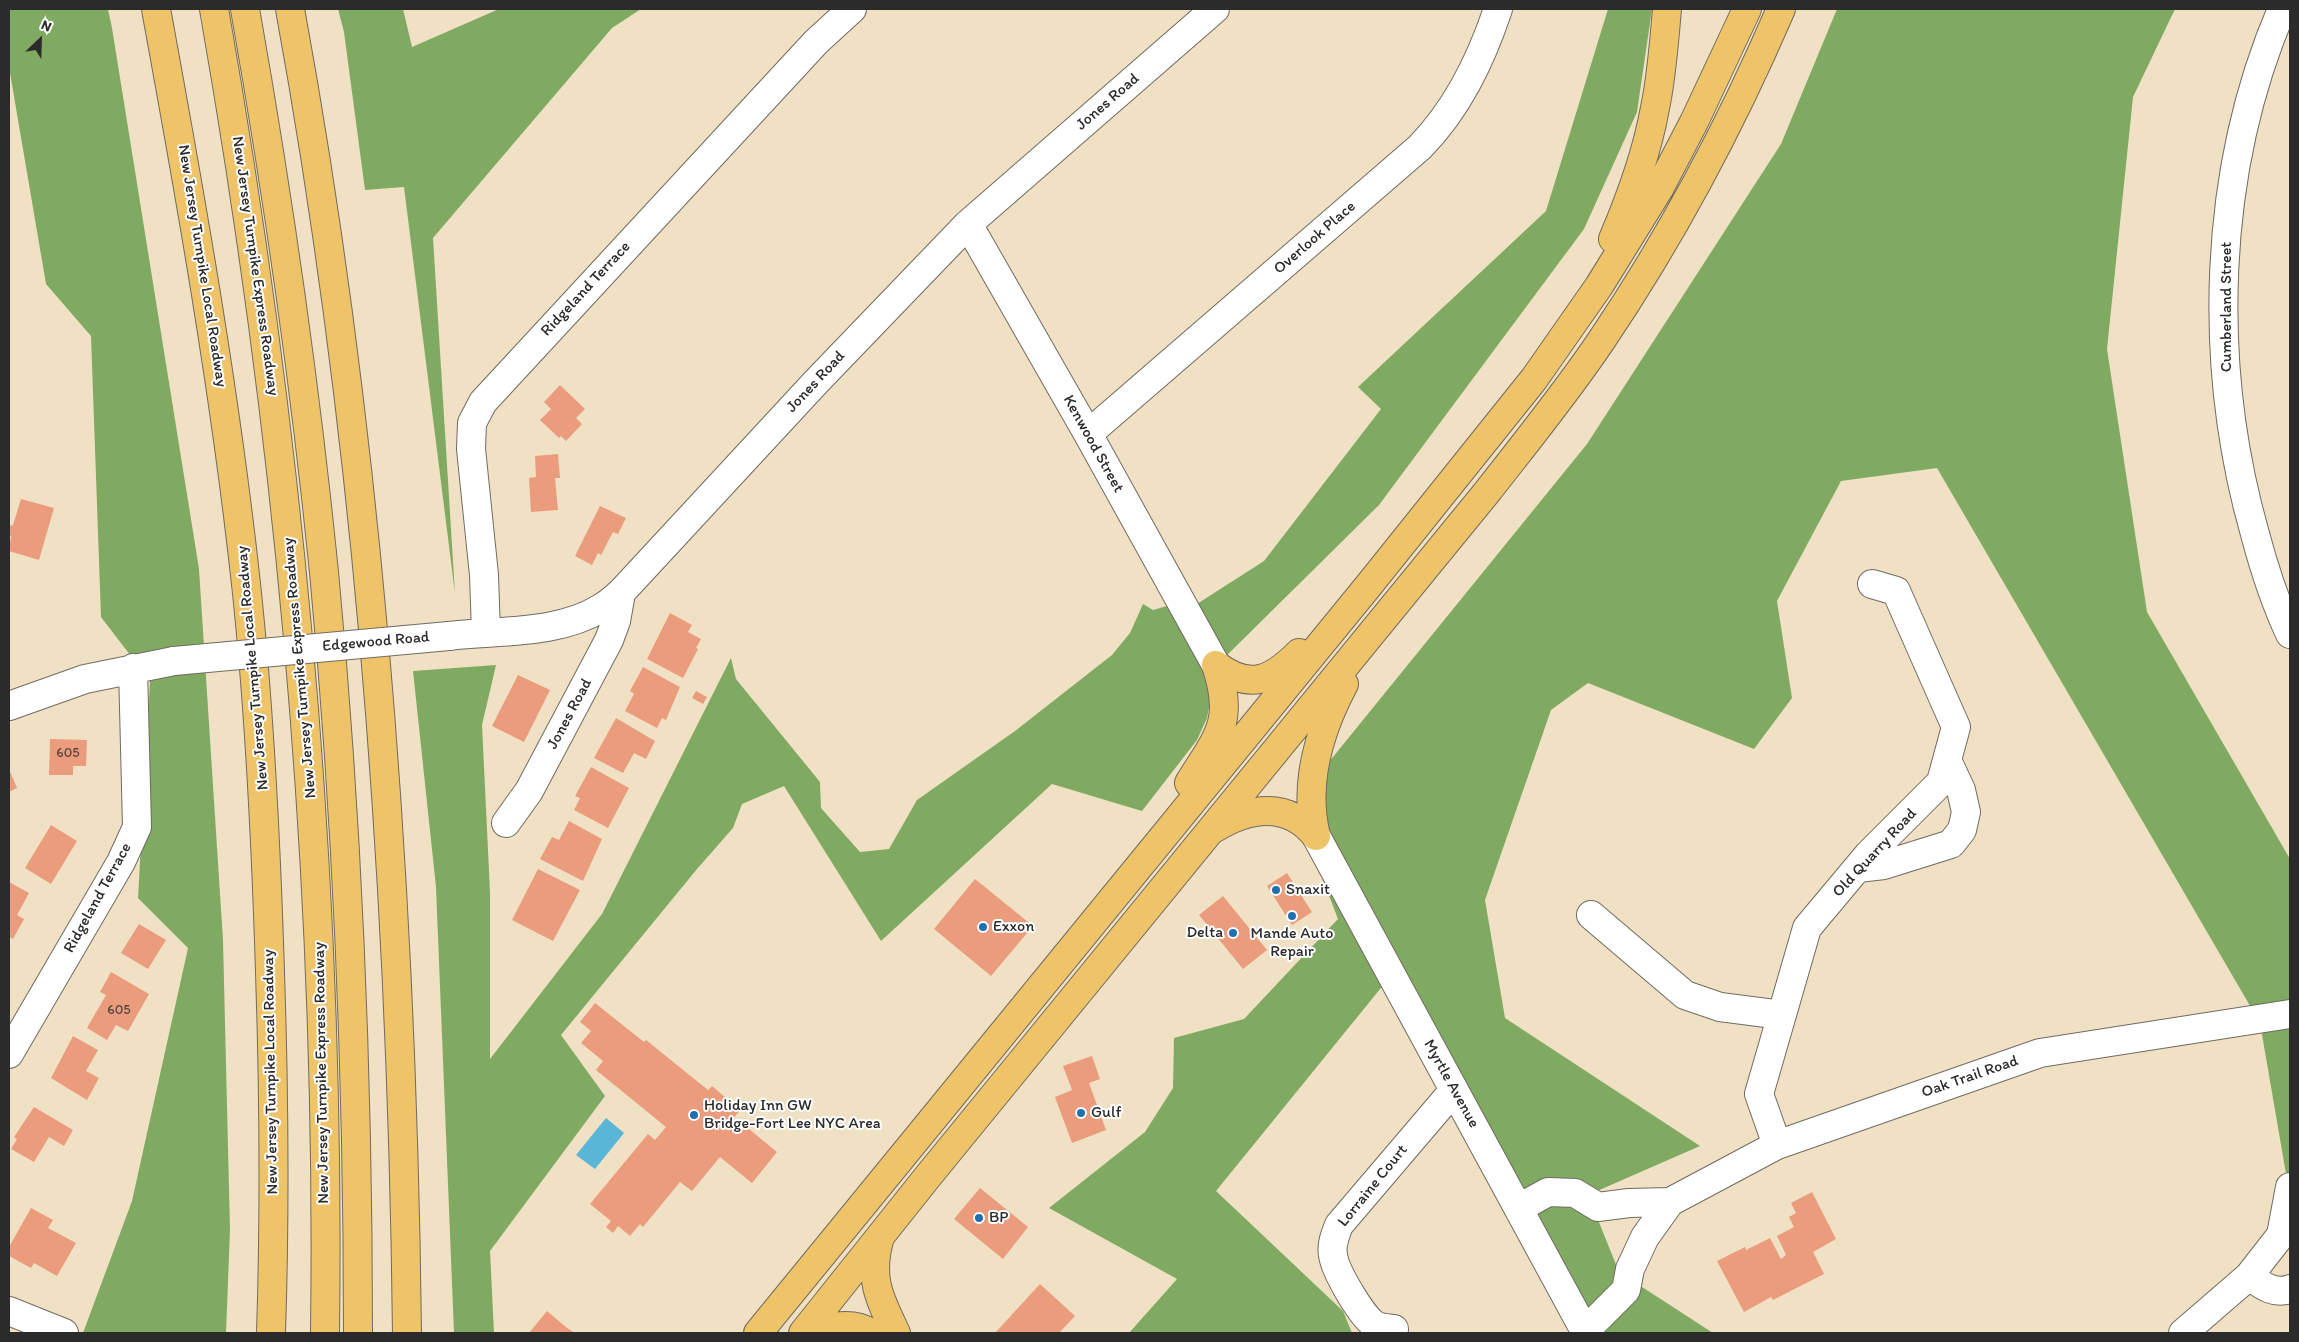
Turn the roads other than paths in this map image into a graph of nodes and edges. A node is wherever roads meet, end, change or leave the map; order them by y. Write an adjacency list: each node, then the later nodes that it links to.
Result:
1 (156, 9): 46 (highway, New Jersey Turnpike Local Roadway)
2 (214, 9): 47 (highway, New Jersey Turnpike Express Roadway)
3 (245, 9): 48 (highway, New Jersey Turnpike Express Roadway)
4 (290, 9): 49 (highway)
5 (852, 9): 19 (street, Ridgeland Terrace)
6 (1215, 9): 12 (street, Jones Road)
7 (1498, 9): 14 (street, Overlook Place)
8 (1668, 9): 13 (highway)
9 (1747, 9): 13 (highway)
10 (1781, 9): 18 (highway)
11 (2282, 9): 20 (street, Cumberland Street)
12 (968, 224): 14 (street, Kenwood Street); 17 (street, Jones Road)
13 (1578, 317): 16 (highway)
14 (1088, 434): 21 (street, Kenwood Street)
15 (1872, 584): 24 (street, Old Quarry Road)
16 (1369, 585): 21 (highway); 29 (highway)
17 (621, 592): 19 (street, Edgewood Road); 25 (street, Jones Road)
18 (1390, 610): 26 (highway); 27 (highway)
19 (486, 632): 22 (street, Edgewood Road, bridge)
20 (2290, 634)
21 (1216, 665): 29 (highway)
22 (133, 668): 23 (street, Edgewood Road); 33 (street, Ridgeland Terrace)
23 (9, 706)
24 (1947, 760): 28 (street, Old Quarry Road); 28 (street)
25 (506, 823)
26 (1211, 830): 27 (highway); 39 (highway)
27 (1316, 836): 34 (street, Myrtle Avenue)
28 (1858, 868): 31 (street, Old Quarry Road)
29 (1130, 878): 50 (highway)
30 (1591, 915): 31 (street)
31 (1782, 1015): 35 (street, Old Quarry Road)
32 (2290, 1015): 35 (street, Oak Trail Road)
33 (9, 1054)
34 (1454, 1090): 38 (street, Myrtle Avenue); 43 (street, Lorraine Court)
35 (1777, 1145): 37 (street, Oak Trail Road)
36 (2290, 1187): 40 (street)
37 (1670, 1202): 38 (street); 44 (street)
38 (1519, 1208): 44 (street, Myrtle Avenue)
39 (882, 1234): 51 (highway); 54 (highway)
40 (2249, 1276): 41 (street); 55 (street)
41 (2290, 1289)
42 (9, 1311): 45 (street)
43 (1394, 1329)
44 (1585, 1332)
45 (64, 1333)
46 (271, 1333)
47 (325, 1333)
48 (358, 1333)
49 (407, 1333)
50 (758, 1333)
51 (803, 1333)
52 (810, 1333): 53 (highway)
53 (871, 1333)
54 (896, 1333)
55 (2183, 1333)

